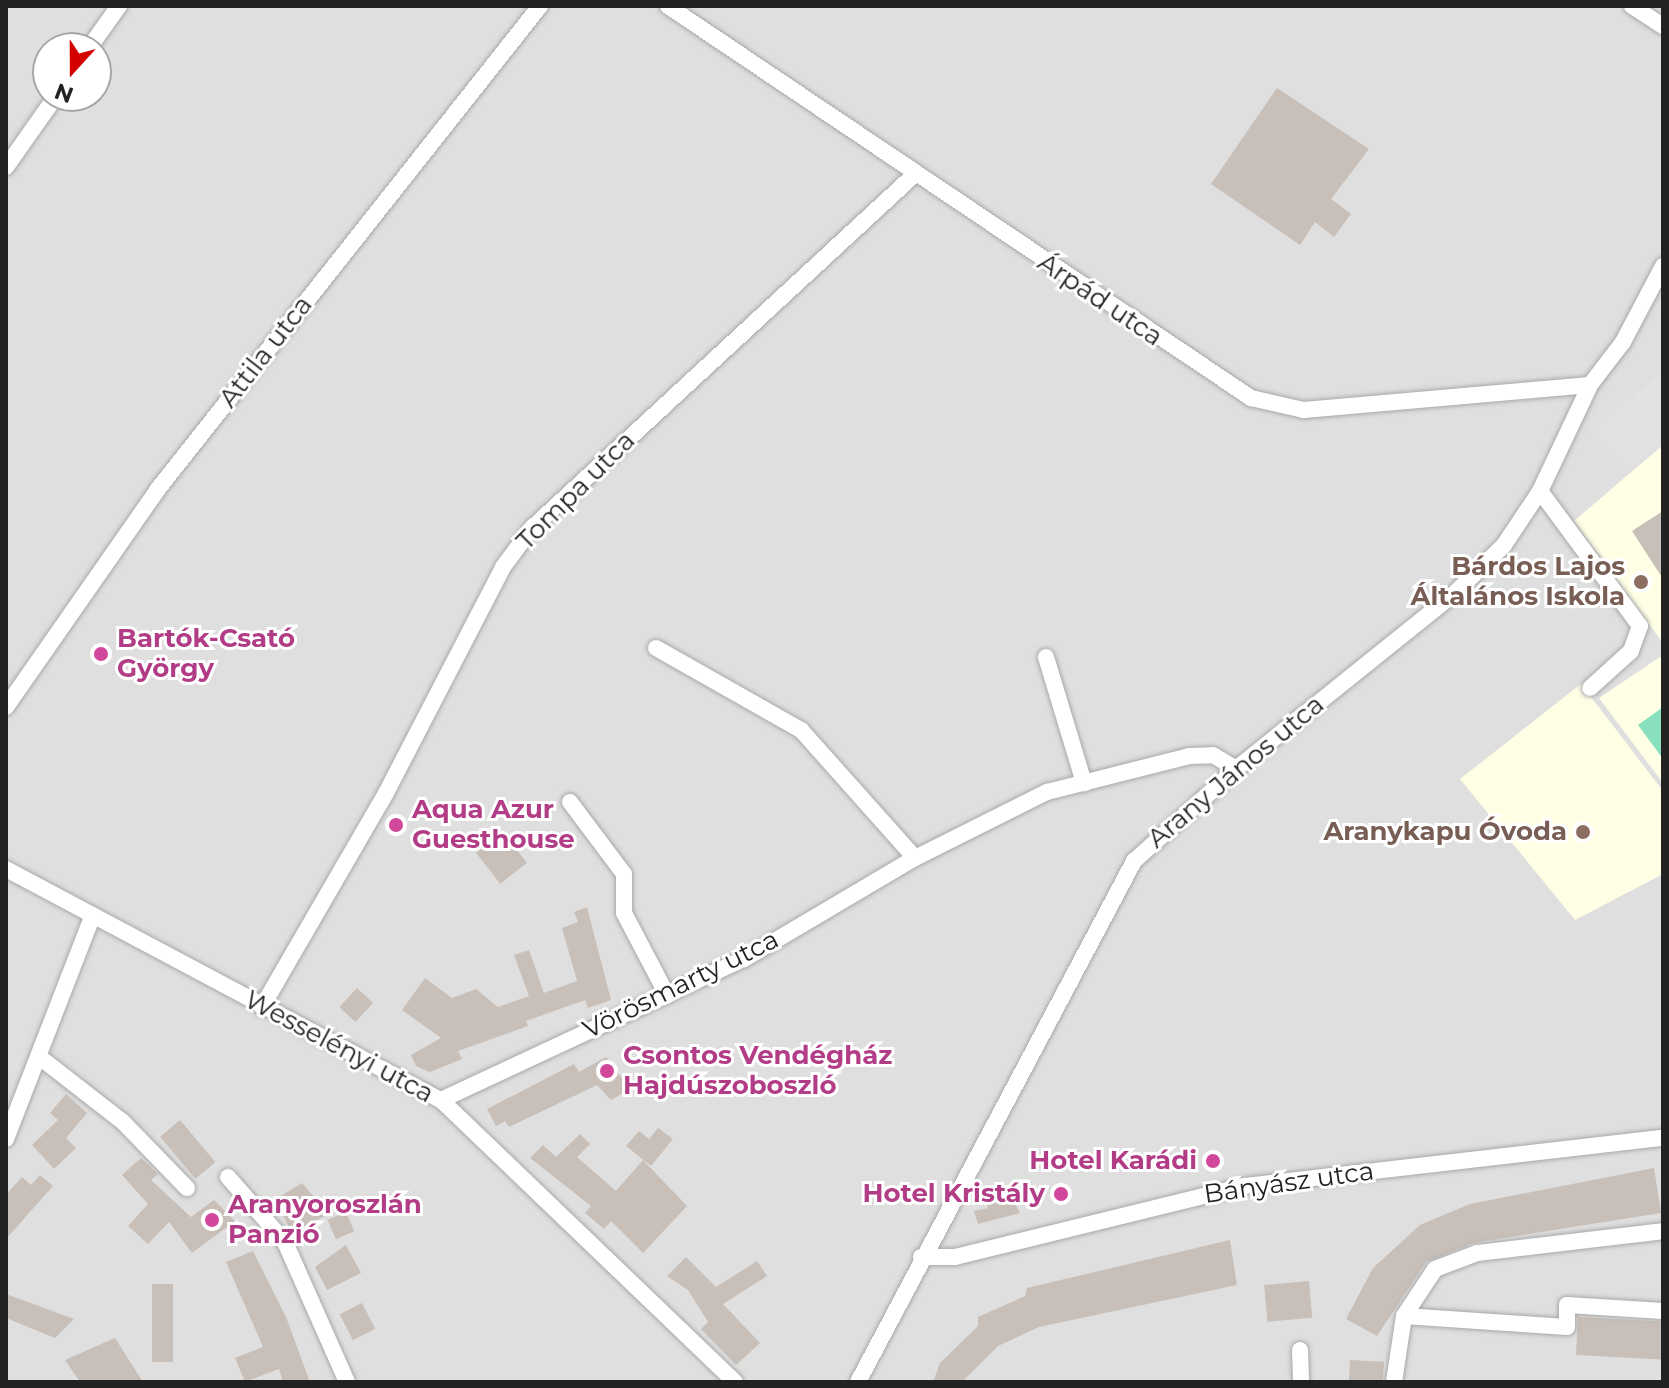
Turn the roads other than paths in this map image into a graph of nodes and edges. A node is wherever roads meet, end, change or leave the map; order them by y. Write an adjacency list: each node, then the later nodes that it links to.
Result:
1 (119, 6): 6 (street)
2 (540, 6): 16 (street, Attila utca)
3 (668, 6): 9 (street, Árpád utca)
4 (1632, 6): 5 (street)
5 (1663, 26)
6 (100, 32)
7 (45, 112): 8 (street)
8 (6, 167)
9 (914, 175): 11 (street, Árpád utca); 24 (street, Tompa utca)
10 (1663, 266): 11 (street, Arany János utca)
11 (1590, 385): 12 (street, Arany János utca)
12 (1540, 491): 15 (street); 17 (street, Arany János utca)
13 (656, 648): 20 (street)
14 (1046, 657): 18 (street)
15 (1590, 688)
16 (6, 707)
17 (1236, 769): 18 (street, Vörösmarty utca); 32 (street, Arany János utca)
18 (1084, 783): 20 (street, Vörösmarty utca)
19 (570, 802): 23 (street)
20 (915, 858): 23 (street, Vörösmarty utca)
21 (6, 869): 22 (street, Wesselényi utca)
22 (93, 915): 24 (street, Wesselényi utca); 25 (street)
23 (667, 995): 26 (street, Vörösmarty utca)
24 (262, 1007): 26 (street, Wesselényi utca)
25 (42, 1059): 28 (street); 30 (street)
26 (441, 1100): 37 (street, Wesselényi utca)
27 (1663, 1138): 32 (street, Bányász utca)
28 (6, 1139)
29 (228, 1177): 36 (street)
30 (187, 1188)
31 (1663, 1231): 34 (street)
32 (921, 1257): 38 (street, Arany János utca)
33 (1663, 1311): 34 (street)
34 (1404, 1316): 40 (street)
35 (1300, 1350): 39 (street)
36 (347, 1382)
37 (735, 1382)
38 (858, 1382)
39 (1301, 1382)
40 (1394, 1382)

